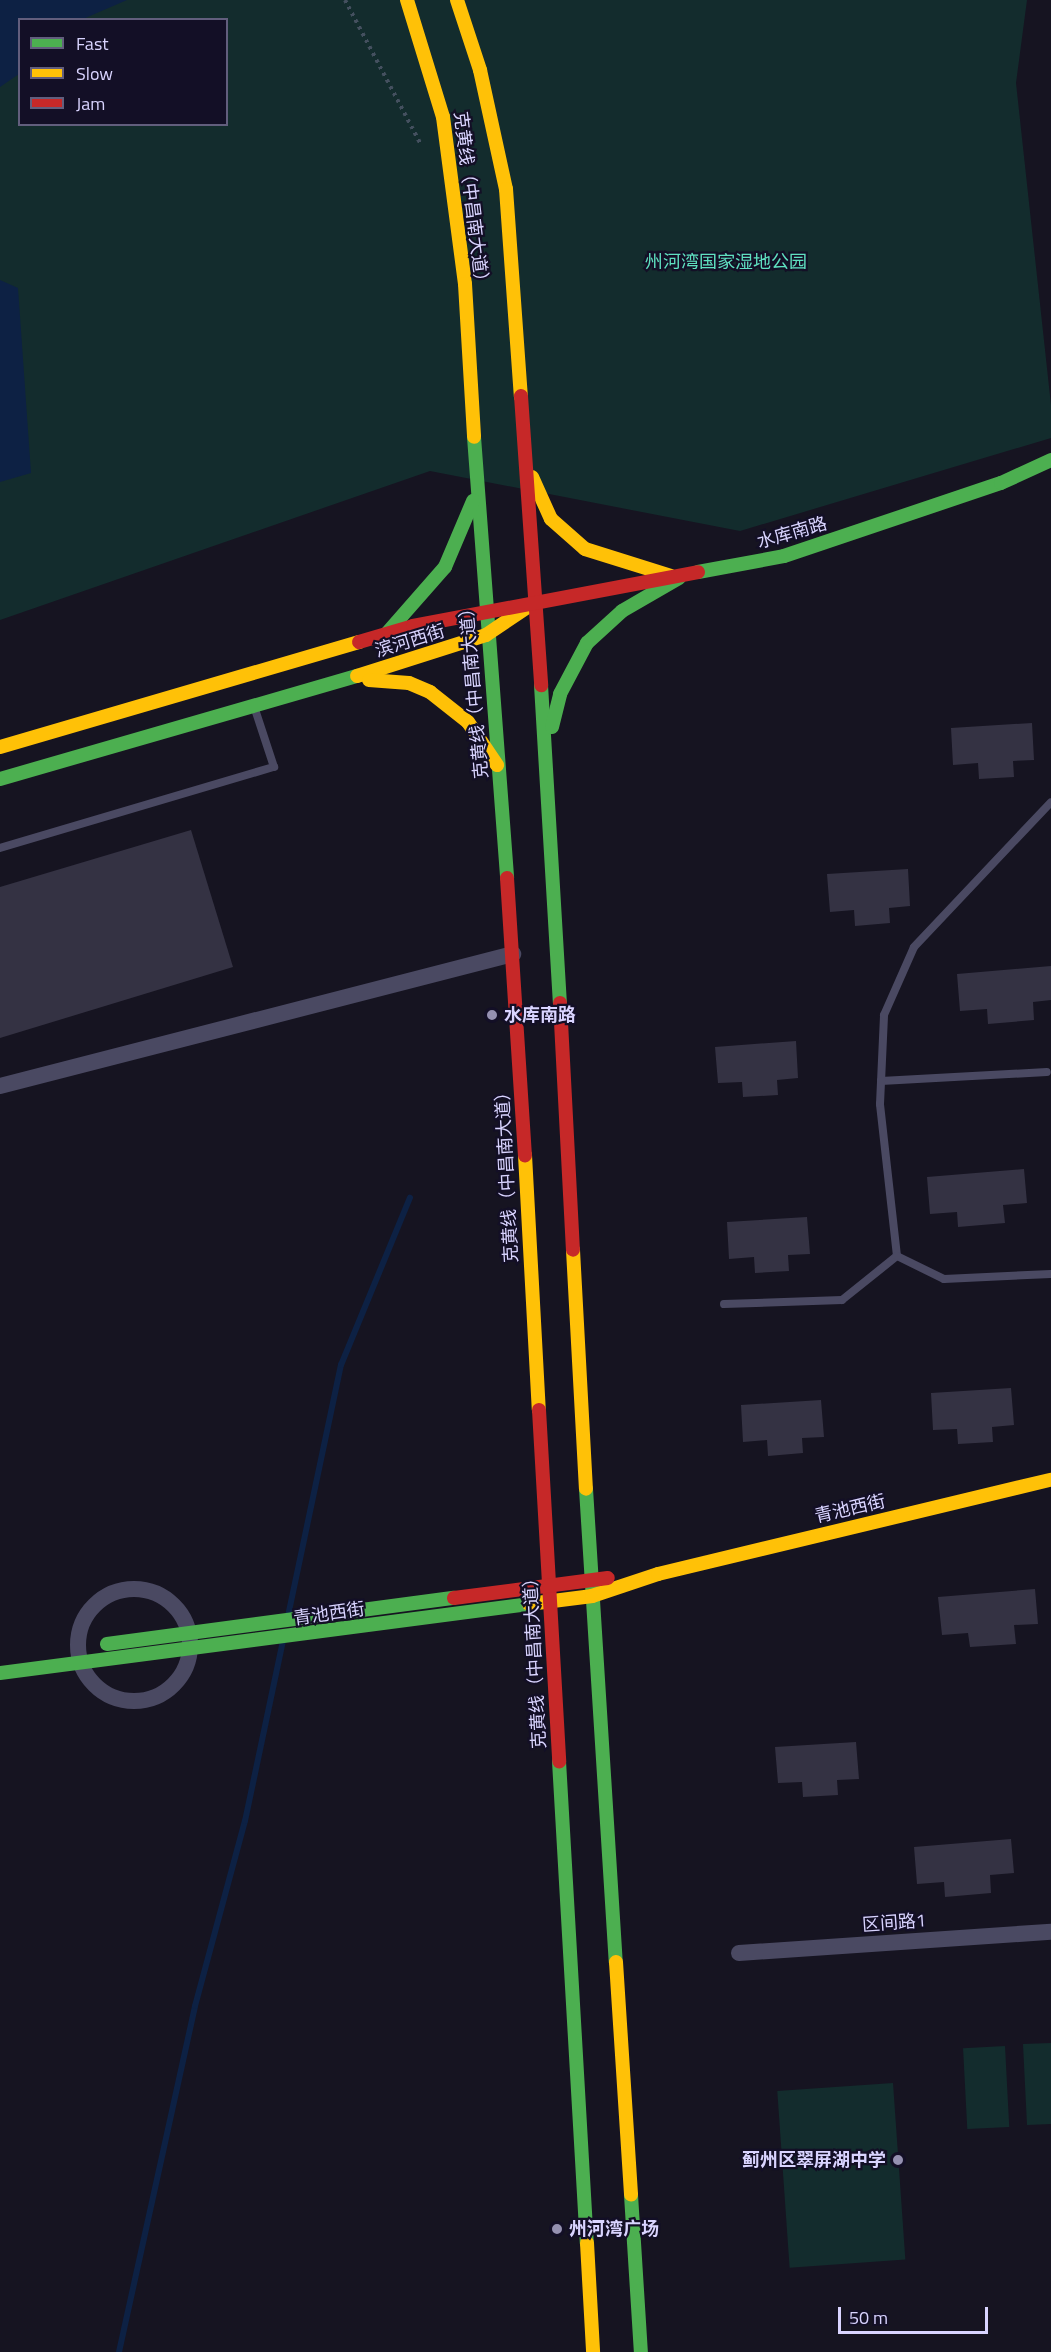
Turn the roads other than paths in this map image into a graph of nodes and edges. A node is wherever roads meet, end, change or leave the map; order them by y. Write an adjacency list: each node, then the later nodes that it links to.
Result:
1 (406, 0): 5 (main road, 克黄线（中昌南大道）)
2 (457, 0): 3 (main road, 克黄线（中昌南大道）)
3 (521, 431): 6 (main road); 7 (main road, 克黄线（中昌南大道）)
4 (1051, 460): 6 (main road, 水库南路)
5 (477, 490): 8 (main road, 克黄线（中昌南大道）); 9 (main road)
6 (679, 578): 7 (main road, 水库南路); 14 (main road)
7 (533, 603): 8 (main road, 滨河西街); 10 (main road, 滨河西街); 14 (main road, 克黄线（中昌南大道）)
8 (484, 610): 9 (main road, 滨河西街); 10 (main road, 克黄线（中昌南大道）)
9 (387, 633): 13 (main road, 滨河西街)
10 (486, 635): 11 (main road, 滨河西街); 15 (main road, 克黄线（中昌南大道）)
11 (340, 681): 12 (main road, 滨河西街); 15 (main road)
12 (253, 704): 16 (main road, 滨河西街); 18 (lane)
13 (0, 747)
14 (547, 766): 28 (main road, 克黄线（中昌南大道）)
15 (499, 768): 19 (main road, 克黄线（中昌南大道）)
16 (0, 779)
17 (1051, 802): 21 (lane)
18 (0, 848)
19 (513, 954): 22 (street); 29 (main road, 克黄线（中昌南大道）)
20 (1047, 1072): 21 (lane)
21 (881, 1081): 23 (lane)
22 (0, 1086)
23 (897, 1256): 24 (lane); 25 (lane)
24 (1051, 1274)
25 (724, 1304)
26 (1051, 1480): 27 (main road, 青池西街)
27 (658, 1574): 28 (main road, 青池西街); 30 (main road, 青池西街)
28 (591, 1579): 29 (main road, 青池西街); 30 (main road, 克黄线（中昌南大道）)
29 (548, 1585): 31 (main road, 克黄线（中昌南大道）); 32 (main road, 青池西街)
30 (592, 1596): 31 (main road, 青池西街); 40 (main road, 克黄线（中昌南大道）)
31 (549, 1603): 33 (main road, 青池西街); 39 (main road, 克黄线（中昌南大道）)
32 (189, 1634): 33 (street); 35 (main road, 青池西街); 35 (street)
33 (189, 1651): 35 (main road, 青池西街); 35 (street)
34 (33, 1653): 35 (main road, 青池西街)
35 (79, 1656): 36 (main road, 青池西街)
36 (0, 1673)
37 (1051, 1932): 38 (street, 区间路1)
38 (739, 1953)
39 (593, 2352)
40 (641, 2352)

